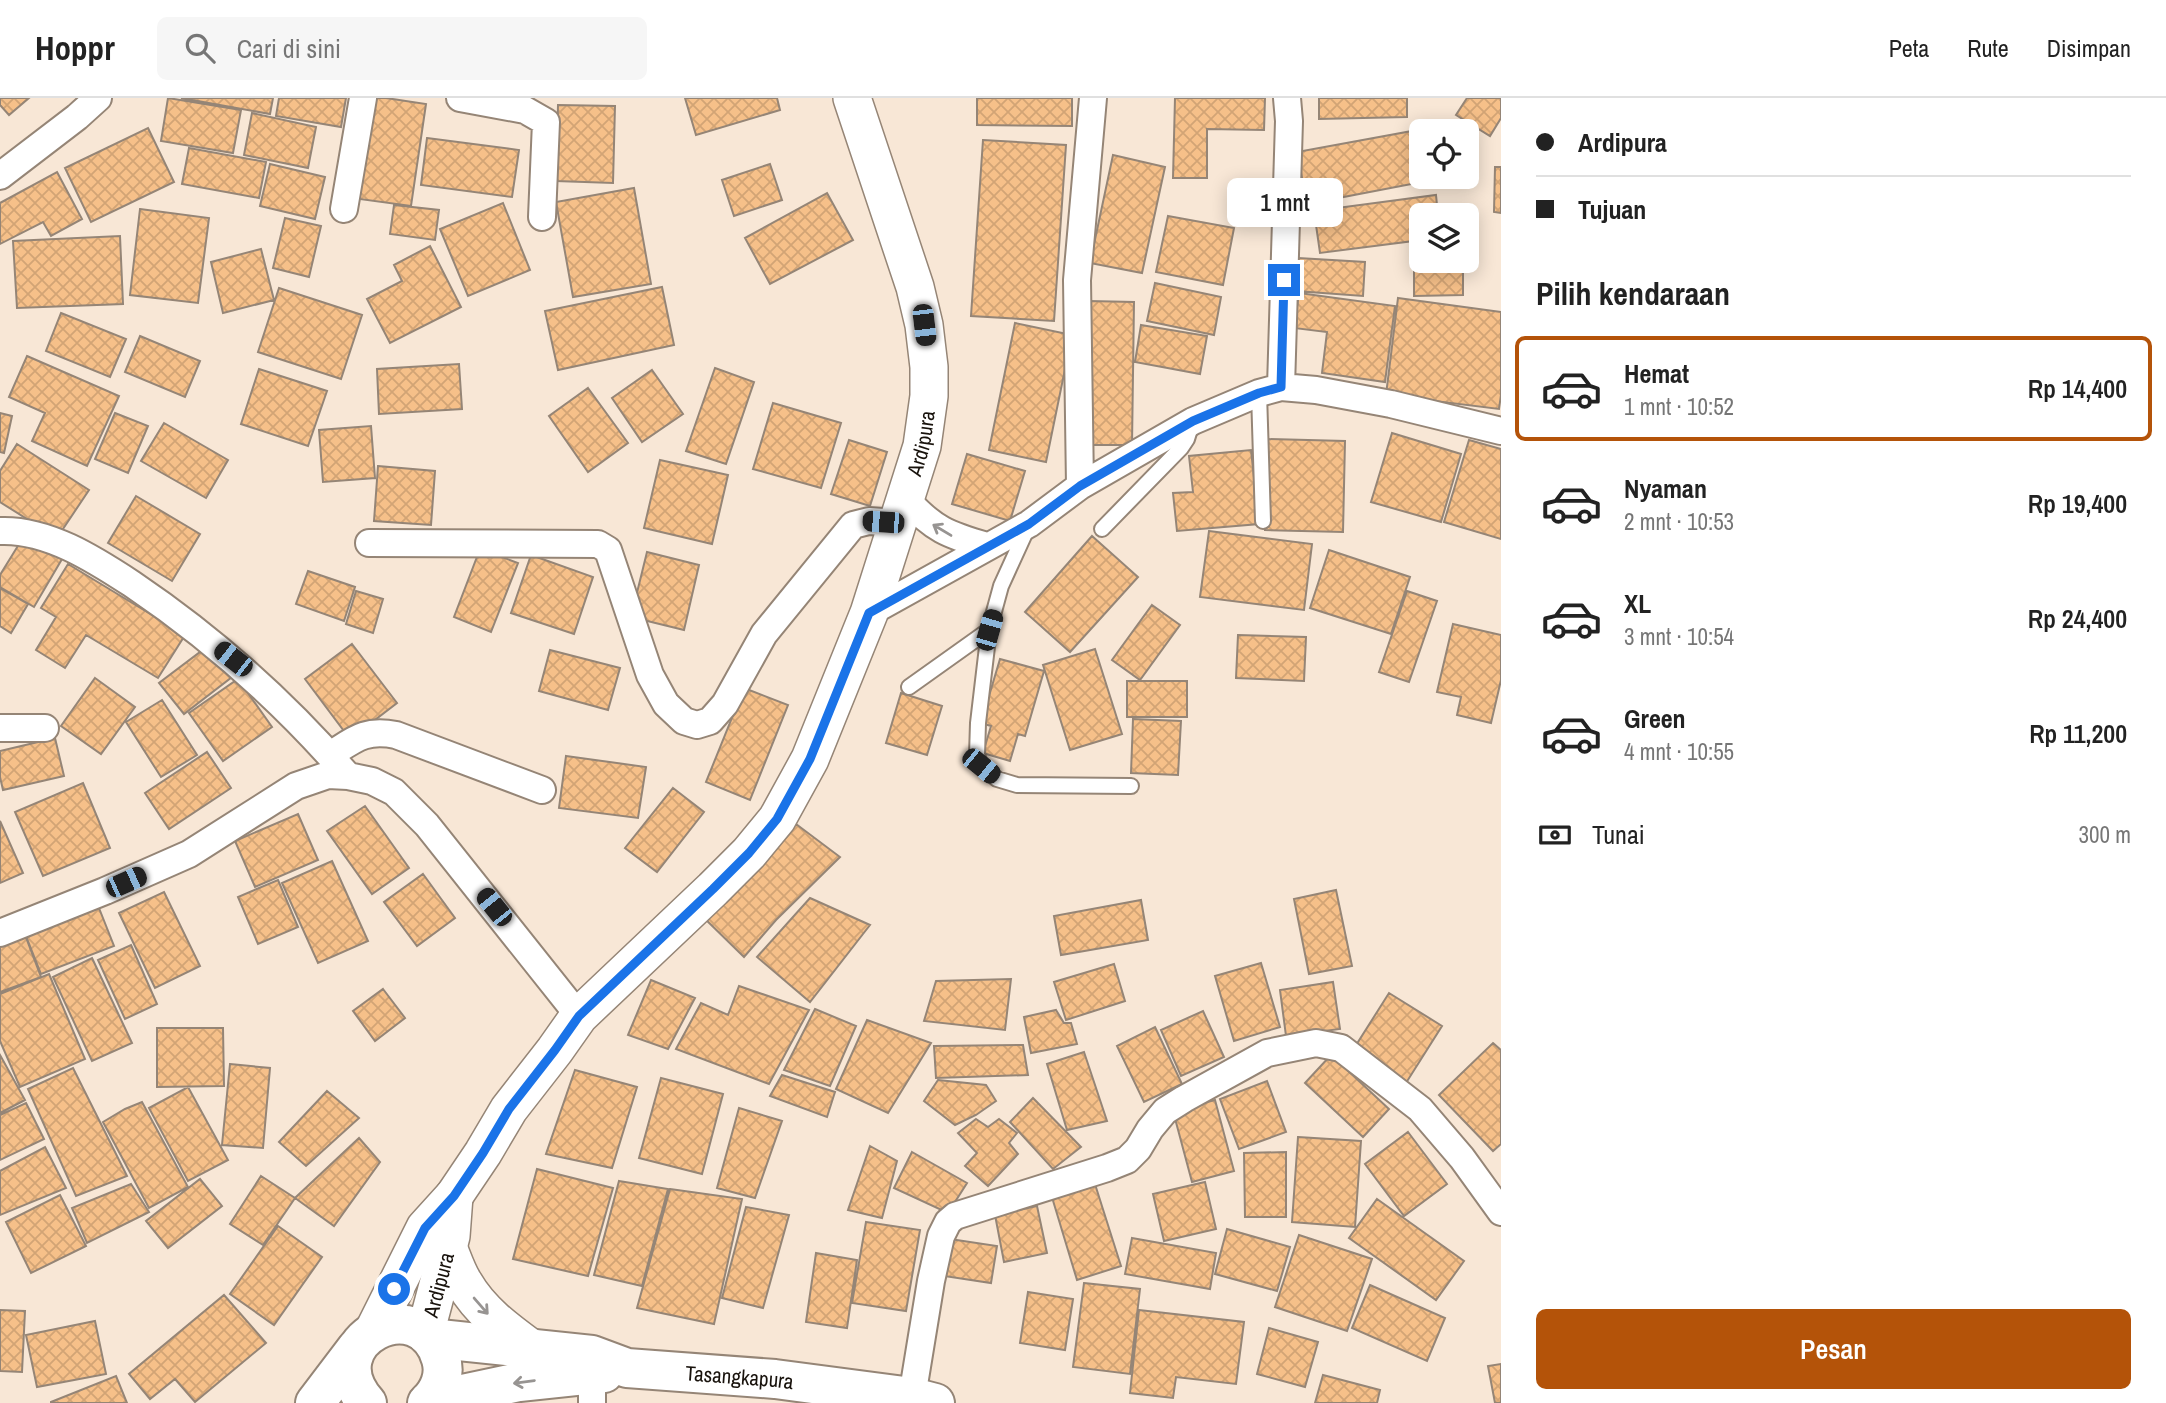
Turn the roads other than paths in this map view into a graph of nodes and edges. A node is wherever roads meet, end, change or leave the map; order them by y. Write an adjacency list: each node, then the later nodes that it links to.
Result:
1 (97, 98): 7 (street)
2 (363, 98): 8 (street)
3 (460, 98): 9 (street)
4 (852, 98): 14 (street, Ardipura)
5 (1093, 98): 13 (street)
6 (1287, 98): 10 (street)
7 (0, 176)
8 (344, 209)
9 (542, 216)
10 (1270, 390): 11 (street); 12 (street); 15 (lane)
11 (1193, 421): 13 (street); 17 (lane)
12 (1501, 431)
13 (1080, 486): 16 (street)
14 (902, 511): 19 (street); 20 (street, one-way to 14); 21 (street, Ardipura)
15 (1263, 521)
16 (1029, 524): 20 (street); 22 (lane)
17 (1102, 529)
18 (0, 531): 26 (street)
19 (369, 543)
20 (987, 547): 21 (street)
21 (869, 613): 31 (street, Ardipura)
22 (989, 630): 23 (lane); 28 (lane)
23 (909, 687)
24 (0, 728): 25 (street)
25 (45, 728)
26 (330, 755): 27 (street); 29 (street)
27 (348, 776): 30 (street); 31 (street)
28 (1131, 786)
29 (542, 790)
30 (0, 933)
31 (579, 1016): 32 (street, Ardipura)
32 (454, 1196): 34 (street, Ardipura); 36 (street, Ardipura)
33 (1501, 1212): 39 (street)
34 (448, 1247): 35 (street, Ardipura); 37 (street, one-way to 37)
35 (428, 1336): 36 (highway, Tasangkapura); 37 (highway, Tasangkapura); 40 (highway)
36 (365, 1340): 41 (highway); 42 (highway)
37 (532, 1349): 38 (highway, Tasangkapura)
38 (601, 1376): 39 (highway, Tasangkapura); 40 (highway, Tasangkapura, one-way to 40)
39 (923, 1400)
40 (428, 1402)
41 (315, 1403)
42 (368, 1403)

